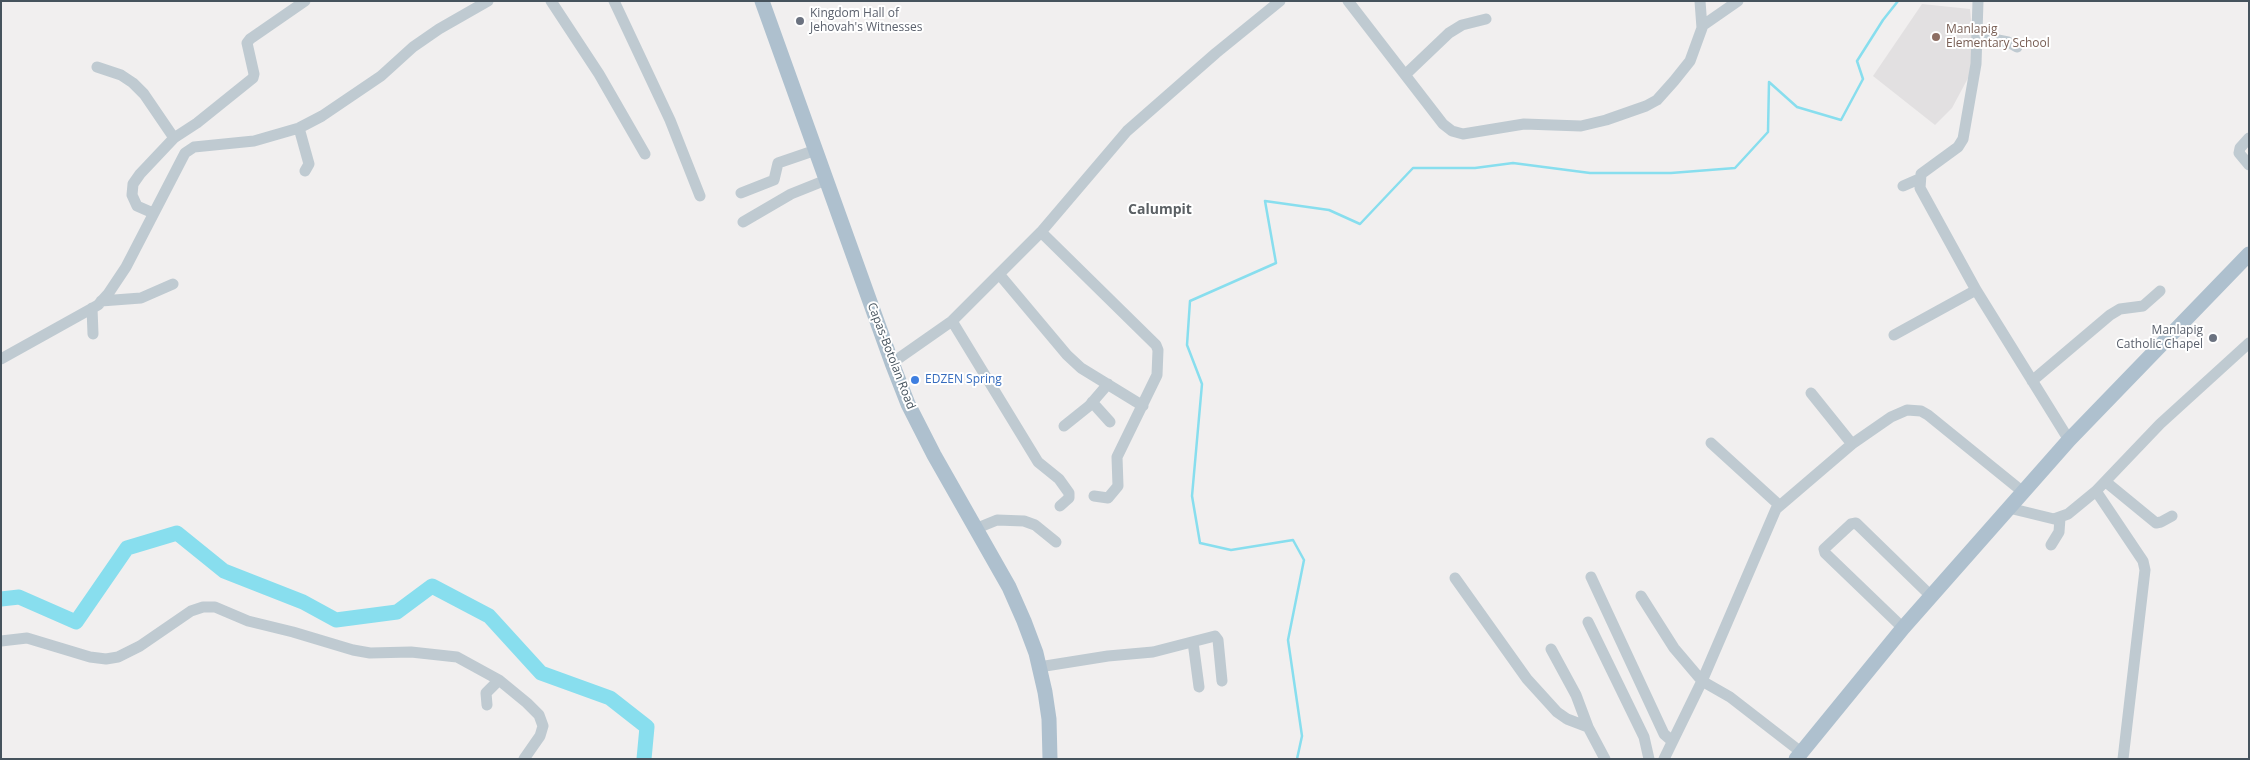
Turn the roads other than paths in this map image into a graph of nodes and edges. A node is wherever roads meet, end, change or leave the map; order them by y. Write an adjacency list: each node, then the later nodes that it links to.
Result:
1 (305, 1): 18 (street)
2 (488, 1): 17 (street)
3 (551, 1): 21 (street)
4 (614, 1): 28 (street)
5 (762, 1): 20 (main road, Capas-Botolan Road)
6 (1280, 1): 31 (street)
7 (1348, 1): 16 (street)
8 (1700, 1): 12 (street)
9 (1738, 1): 12 (street)
10 (1978, 1): 13 (street)
11 (1486, 19): 16 (street)
12 (1702, 26): 16 (street)
13 (1978, 36): 14 (street); 24 (street)
14 (2017, 47)
15 (97, 67): 18 (street)
16 (1406, 74)
17 (299, 128): 23 (street); 29 (street)
18 (174, 138): 29 (street)
19 (2249, 138): 22 (street)
20 (816, 150): 25 (main road, Capas-Botolan Road); 27 (street)
21 (645, 154)
22 (2249, 165)
23 (305, 171)
24 (1920, 178): 26 (street); 35 (street)
25 (826, 180): 30 (street); 43 (main road, Capas-Botolan Road)
26 (1903, 186)
27 (741, 193)
28 (700, 196)
29 (153, 213): 37 (street)
30 (743, 222)
31 (1041, 232): 33 (street); 48 (street)
32 (2249, 254): 51 (main road)
33 (999, 274): 38 (street); 45 (street)
34 (173, 284): 37 (street)
35 (1976, 290): 40 (street); 44 (street)
36 (2160, 291): 44 (street)
37 (97, 304): 39 (street); 42 (street)
38 (952, 321): 43 (street); 59 (street)
39 (93, 334)
40 (1894, 335)
41 (2249, 343): 54 (street)
42 (1, 359)
43 (892, 363): 63 (main road, Capas-Botolan Road)
44 (2032, 381): 51 (street)
45 (1108, 384): 47 (street); 48 (street)
46 (1811, 393): 53 (street)
47 (1092, 402): 49 (street); 50 (street)
48 (1143, 406): 57 (street)
49 (1110, 422)
50 (1064, 426)
51 (2069, 440): 56 (main road)
52 (1711, 443): 58 (street)
53 (1852, 444): 56 (street); 58 (street)
54 (2106, 482): 55 (street); 61 (street)
55 (2096, 491): 62 (street); 89 (street)
56 (2023, 492): 60 (main road)
57 (1094, 496)
58 (1779, 505): 78 (street)
59 (1060, 506)
60 (2009, 508): 62 (street); 69 (main road)
61 (2172, 516)
62 (2060, 518): 65 (street)
63 (975, 528): 64 (street); 75 (main road, Capas-Botolan Road)
64 (1056, 542)
65 (2052, 545)
66 (1591, 577): 82 (street)
67 (1455, 578): 81 (street)
68 (1641, 596): 78 (street)
69 (1931, 596): 71 (main road); 71 (street)
70 (1588, 622): 87 (street)
71 (1903, 628): 83 (main road)
72 (1, 641): 76 (street)
73 (1193, 642): 75 (street); 77 (street); 79 (street)
74 (1551, 649): 81 (street)
75 (1039, 667): 85 (main road, Capas-Botolan Road)
76 (498, 680): 80 (street); 84 (street)
77 (1222, 681)
78 (1702, 681): 82 (street); 83 (street)
79 (1199, 687)
80 (487, 705)
81 (1588, 727): 86 (street)
82 (1672, 741): 88 (street)
83 (1798, 755)
84 (524, 759)
85 (1050, 759)
86 (1605, 759)
87 (1649, 759)
88 (1664, 759)
89 (2123, 759)

